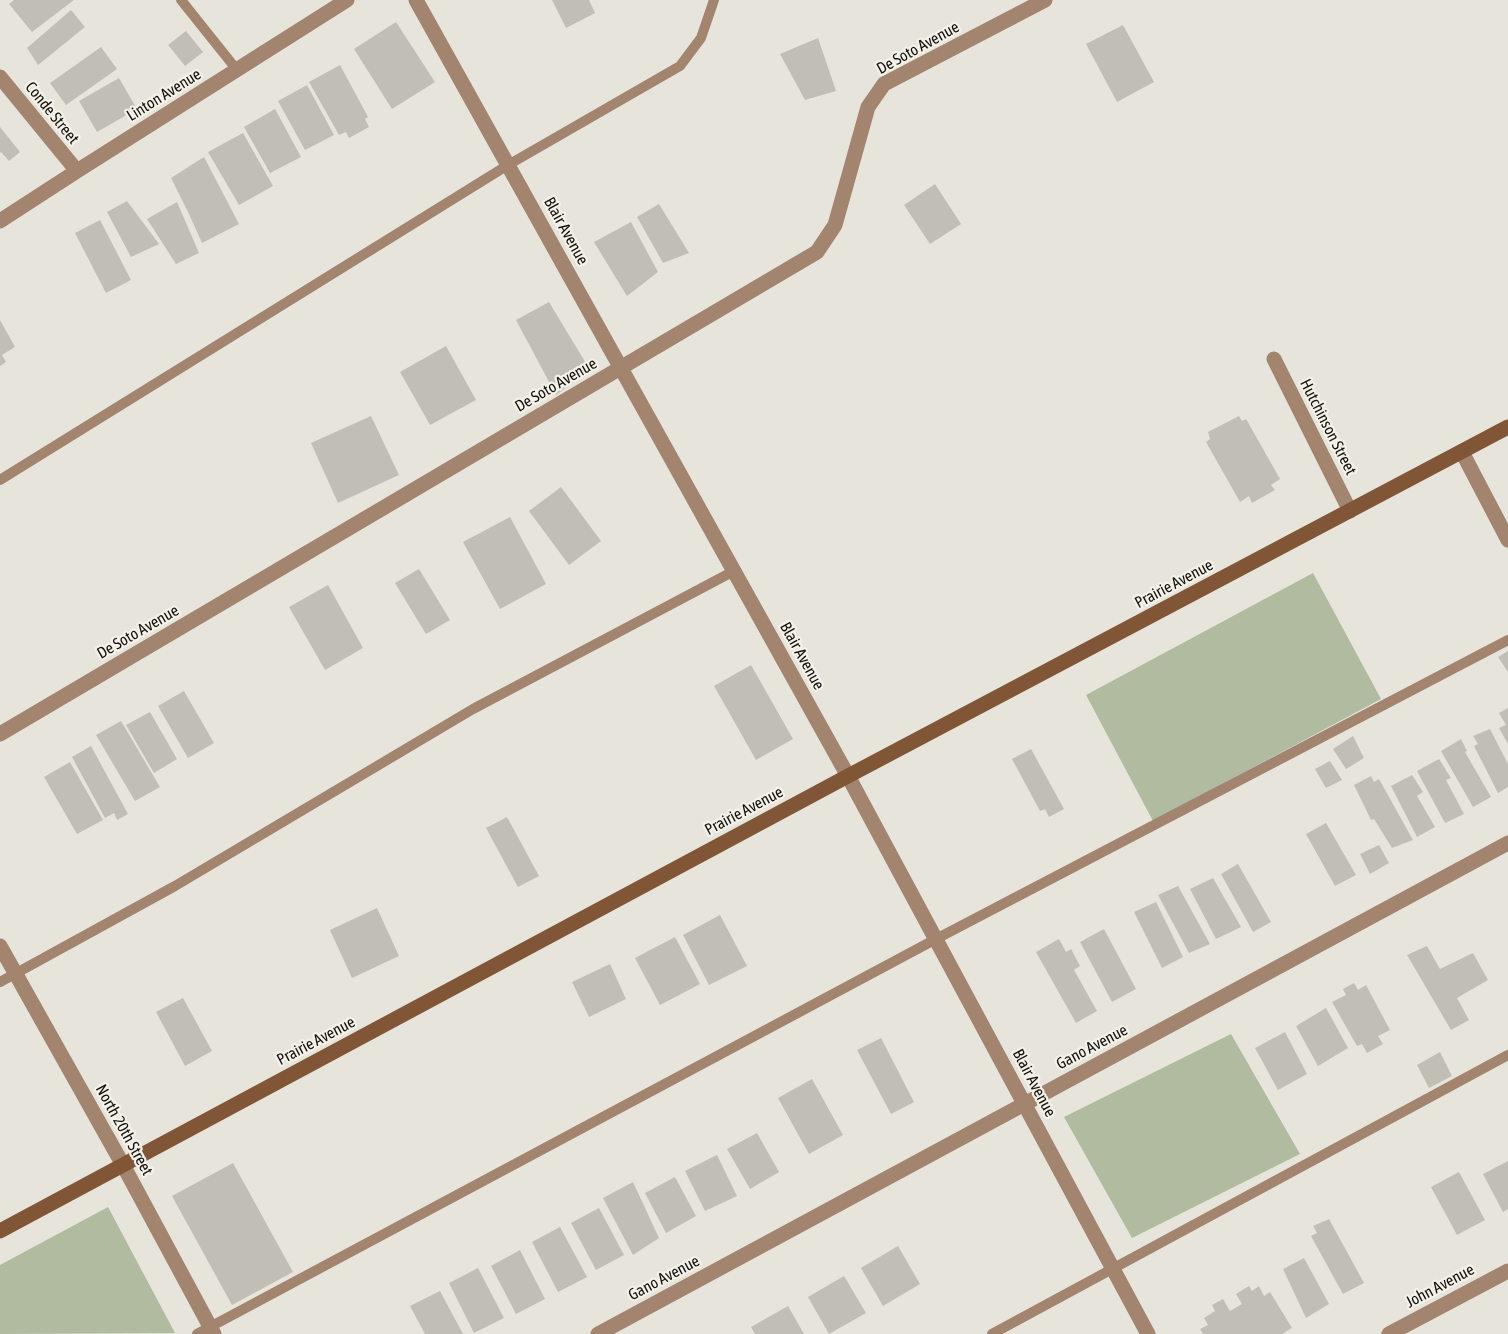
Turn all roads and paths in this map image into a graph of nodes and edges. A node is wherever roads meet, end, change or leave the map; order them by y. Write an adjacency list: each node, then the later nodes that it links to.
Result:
1 (181, 0): 6 (lane)
2 (347, 0): 6 (street, Linton Avenue)
3 (416, 0): 8 (street, Blair Avenue)
4 (714, 0): 8 (lane)
5 (1045, 0): 12 (street, De Soto Avenue)
6 (237, 70): 9 (street, Linton Avenue)
7 (0, 77): 9 (street, Conde Street)
8 (508, 165): 12 (street, Blair Avenue); 15 (lane)
9 (77, 171): 10 (street, Linton Avenue)
10 (0, 221)
11 (1274, 359): 16 (street, Hutchinson Street)
12 (622, 368): 18 (street, Blair Avenue); 20 (street, De Soto Avenue)
13 (1508, 427): 14 (street, Prairie Avenue)
14 (1462, 452): 16 (street, Prairie Avenue); 17 (street)
15 (0, 480)
16 (1350, 511): 21 (street, Prairie Avenue)
17 (1508, 540)
18 (734, 571): 21 (street, Blair Avenue); 25 (lane)
19 (1508, 640): 23 (lane)
20 (0, 734)
21 (848, 776): 23 (street, Blair Avenue); 29 (street, Prairie Avenue)
22 (1508, 843): 28 (street, Gano Avenue)
23 (936, 939): 28 (street, Blair Avenue); 33 (lane)
24 (0, 946): 25 (street, North 20th Street)
25 (15, 973): 26 (lane); 29 (street, North 20th Street)
26 (0, 982)
27 (1508, 1055): 31 (lane)
28 (1024, 1104): 31 (street, Blair Avenue); 34 (street, Gano Avenue)
29 (123, 1165): 30 (street, Prairie Avenue); 33 (street, North 20th Street)
30 (0, 1231)
31 (1113, 1269): 35 (lane); 36 (street, Blair Avenue)
32 (1508, 1270): 37 (street, John Avenue)
33 (207, 1332)
34 (598, 1334)
35 (992, 1334)
36 (1148, 1334)
37 (1389, 1334)

